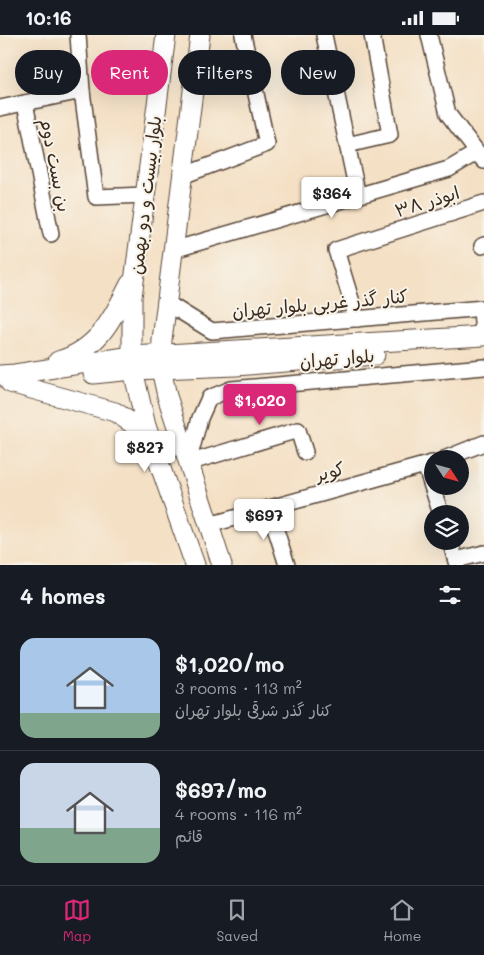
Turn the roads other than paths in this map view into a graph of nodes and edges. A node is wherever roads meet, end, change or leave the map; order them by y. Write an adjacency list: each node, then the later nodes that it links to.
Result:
1 (78, 35): 8 (street)
2 (166, 35): 14 (main road, بلوار بیست و دو بهمن)
3 (200, 35): 13 (main road, بلوار بیست و دو بهمن)
4 (243, 35): 13 (street)
5 (324, 35): 11 (street)
6 (372, 35): 11 (street)
7 (429, 35): 12 (street)
8 (82, 91): 9 (street); 14 (street)
9 (24, 103): 10 (street); 17 (street, بن بست دوم)
10 (0, 108)
11 (347, 145): 15 (street)
12 (480, 157): 15 (street)
13 (182, 177): 18 (main road, بلوار بیست و دو بهمن)
14 (145, 195): 19 (main road, بلوار بیست و دو بهمن)
15 (358, 196): 18 (street)
16 (484, 203): 22 (street, ۳۸ ابوذر)
17 (51, 234)
18 (173, 250): 20 (main road, بلوار بیست و دو بهمن)
19 (135, 271): 26 (main road, بلوار بیست و دو بهمن); 28 (main road)
20 (166, 303): 22 (street, کنار گذر غربی بلوار تهران); 25 (main road, بلوار بیست و دو بهمن)
21 (482, 309): 22 (street, کنار گذر غربی بلوار تهران); 23 (street)
22 (356, 319)
23 (484, 339): 24 (main road, بلوار تهران); 25 (main road, بلوار تهران)
24 (320, 359): 25 (main road, بلوار تهران); 29 (street)
25 (160, 362): 26 (main road); 33 (main road)
26 (132, 363): 28 (main road); 35 (main road, بلوار بیست و دو بهمن)
27 (484, 367): 29 (street)
28 (5, 379): 35 (main road)
29 (322, 381): 33 (street)
30 (484, 443): 31 (street)
31 (466, 450)
32 (306, 452): 33 (street)
33 (188, 463): 37 (main road)
34 (424, 465): 36 (street, کویر)
35 (164, 473): 41 (main road)
36 (268, 508): 37 (street, کویر); 43 (street)
37 (209, 525): 42 (main road)
38 (452, 550): 40 (street)
39 (484, 553): 40 (street)
40 (456, 563)
41 (195, 565)
42 (222, 565)
43 (287, 565)

